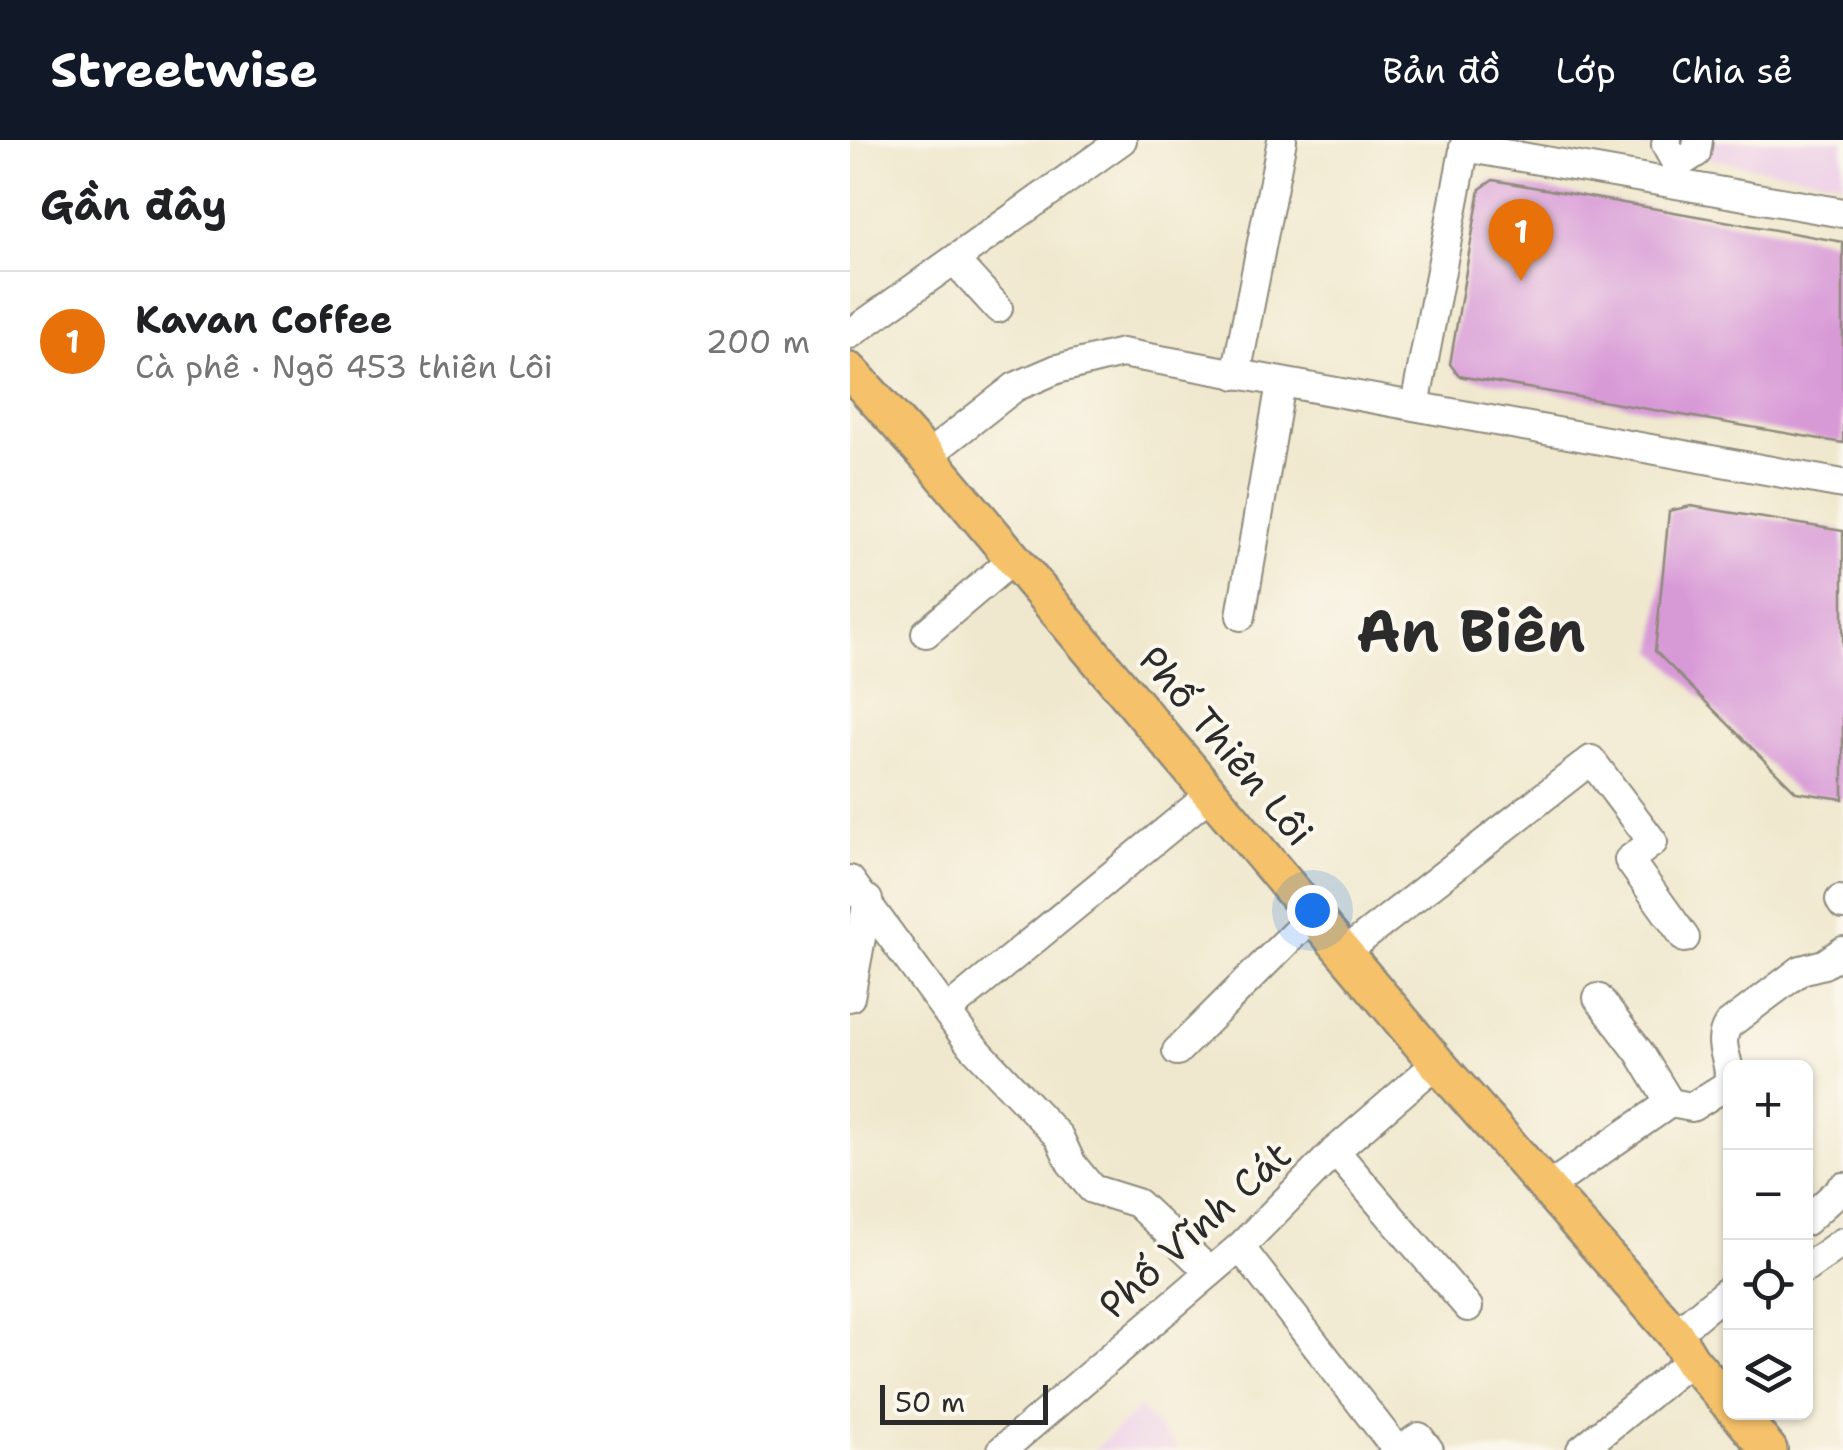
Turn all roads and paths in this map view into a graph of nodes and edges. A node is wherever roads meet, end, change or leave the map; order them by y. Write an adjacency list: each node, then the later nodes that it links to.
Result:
1 (1122, 140): 7 (street)
2 (1282, 140): 11 (street)
3 (1698, 140): 5 (street)
4 (1465, 144): 5 (street); 13 (street)
5 (1673, 162): 6 (street)
6 (1843, 213)
7 (956, 261): 8 (street); 9 (street)
8 (998, 308)
9 (850, 334)
10 (850, 371): 14 (main road, Phố Thiên Lôi)
11 (1236, 375): 12 (street); 14 (street)
12 (1281, 383): 13 (street); 17 (street)
13 (1414, 406): 15 (street)
14 (928, 456): 16 (main road, Phố Thiên Lôi)
15 (1843, 484)
16 (1012, 560): 18 (street); 19 (main road, Phố Thiên Lôi)
17 (1241, 616)
18 (926, 633)
19 (1212, 794): 21 (main road, Phố Thiên Lôi); 27 (street)
20 (859, 890): 25 (street); 27 (street)
21 (1314, 914): 24 (main road, Phố Thiên Lôi); 28 (street)
22 (1685, 938): 24 (street)
23 (1843, 951): 30 (street)
24 (1345, 952): 29 (main road, Phố Thiên Lôi)
25 (850, 997)
26 (1598, 998): 30 (street)
27 (947, 1011): 38 (street)
28 (1177, 1051)
29 (1437, 1062): 31 (street, Phố Vĩnh Cát); 33 (main road, Phố Thiên Lôi)
30 (1670, 1103): 33 (street)
31 (1335, 1151): 36 (street, Phố Vĩnh Cát); 40 (street)
32 (1843, 1187): 34 (street)
33 (1547, 1188): 41 (main road, Phố Thiên Lôi)
34 (1813, 1215)
35 (1843, 1242): 37 (street)
36 (1240, 1246): 38 (street, Phố Vĩnh Cát); 45 (street)
37 (1813, 1263)
38 (1210, 1272): 44 (street, Phố Vĩnh Cát)
39 (1723, 1297): 41 (street)
40 (1468, 1307)
41 (1683, 1347): 42 (main road, Phố Thiên Lôi); 47 (street)
42 (1723, 1397)
43 (1743, 1420): 48 (main road)
44 (1002, 1450)
45 (1398, 1450): 46 (street)
46 (1429, 1450)
47 (1582, 1450)
48 (1769, 1450)

